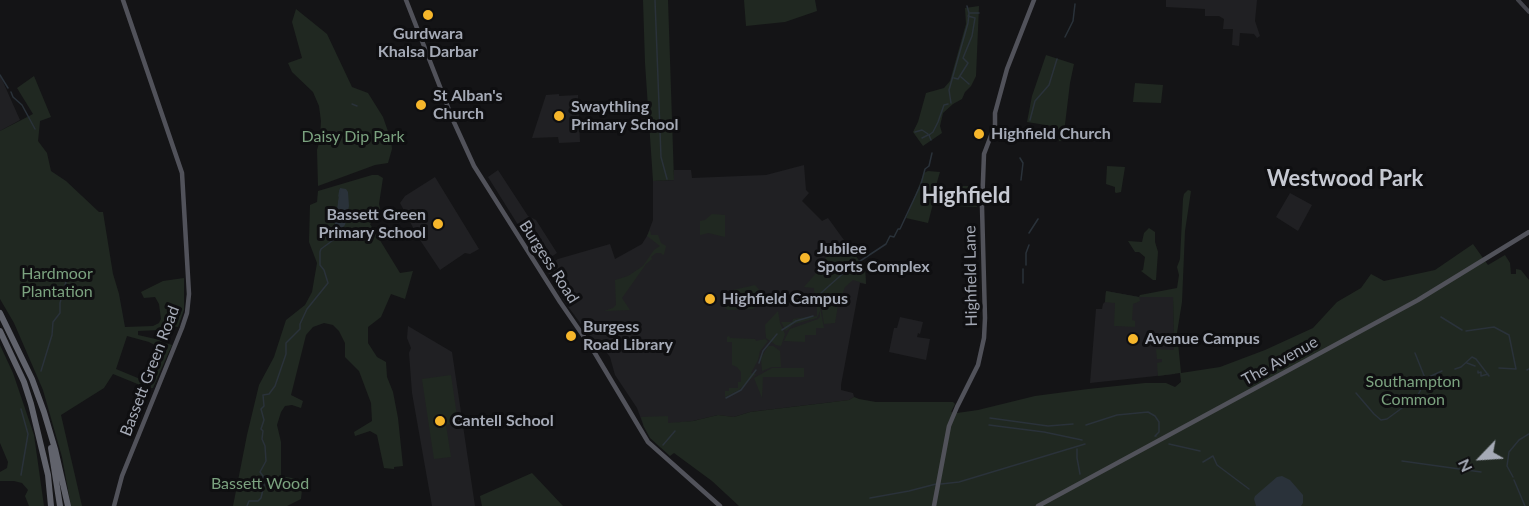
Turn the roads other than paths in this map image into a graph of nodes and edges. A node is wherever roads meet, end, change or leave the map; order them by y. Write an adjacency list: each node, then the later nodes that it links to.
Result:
1 (123, 0): 13 (main road, Bassett Green Road)
2 (406, 0): 14 (main road, Burgess Road)
3 (1035, 0): 15 (main road, Highfield Lane)
4 (1518, 0): 5 (street)
5 (1529, 12)
6 (1529, 232): 16 (main road, The Avenue)
7 (0, 313): 9 (highway)
8 (0, 331): 10 (highway)
9 (44, 412): 11 (highway); 12 (highway)
10 (51, 506)
11 (60, 506)
12 (68, 506)
13 (114, 506)
14 (720, 506)
15 (934, 506)
16 (1038, 506)

